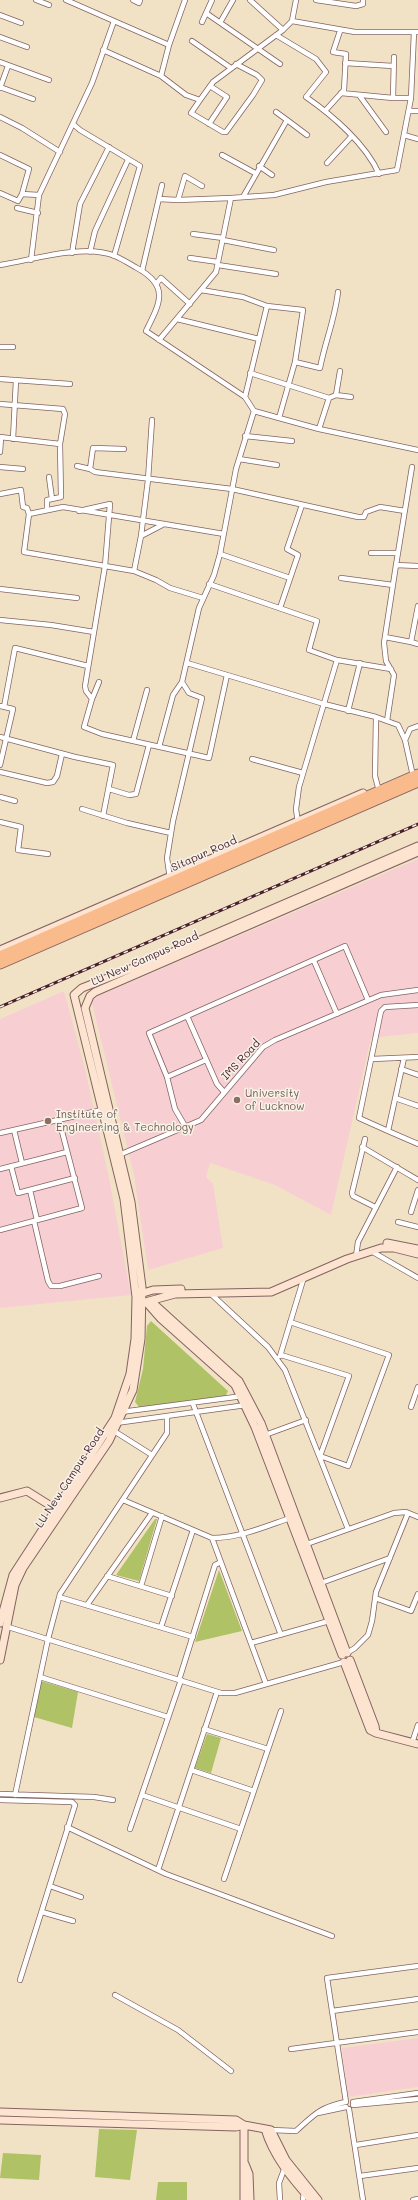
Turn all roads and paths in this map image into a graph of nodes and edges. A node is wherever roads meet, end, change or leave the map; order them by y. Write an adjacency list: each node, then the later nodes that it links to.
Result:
1 (36, 0): 12 (street)
2 (66, 0): 15 (street)
3 (132, 0): 4 (street)
4 (140, 0)
5 (185, 0): 26 (street)
6 (212, 0): 13 (street)
7 (233, 0): 16 (street)
8 (250, 0): 20 (street)
9 (296, 0): 17 (street)
10 (316, 0): 11 (street)
11 (363, 0)
12 (48, 5)
13 (206, 13): 16 (street); 18 (street)
14 (0, 15): 19 (street)
15 (114, 21): 26 (street); 29 (street)
16 (221, 21): 28 (street)
17 (292, 21): 20 (street); 21 (street)
18 (202, 22)
19 (21, 23)
20 (283, 30): 23 (street)
21 (340, 31): 22 (street); 32 (street)
22 (416, 32): 45 (street)
23 (276, 35): 28 (street); 48 (street)
24 (0, 37): 27 (street)
25 (192, 42): 37 (street)
26 (169, 44): 38 (street)
27 (27, 47)
28 (258, 47): 33 (street); 34 (street)
29 (103, 50): 38 (street); 54 (street)
30 (394, 57): 36 (street)
31 (0, 62): 35 (street)
32 (345, 63): 36 (street); 42 (street)
33 (236, 64): 37 (street); 55 (street)
34 (280, 64)
35 (8, 66): 39 (street); 41 (street)
36 (393, 66): 44 (street)
37 (231, 68): 40 (street)
38 (161, 76): 47 (street)
39 (49, 80)
40 (210, 86): 47 (street); 55 (street)
41 (0, 88): 46 (street)
42 (341, 93): 43 (street); 48 (street)
43 (359, 94): 44 (street); 56 (street)
44 (393, 98): 45 (street)
45 (412, 98): 49 (street)
46 (33, 99)
47 (200, 100): 55 (street)
48 (325, 111): 58 (street)
49 (409, 111): 51 (street); 59 (street)
50 (276, 112): 53 (street)
51 (418, 112)
52 (0, 117): 62 (street)
53 (287, 120): 57 (street); 67 (street)
54 (73, 124): 61 (street); 62 (street)
55 (209, 124)
56 (386, 132)
57 (307, 135)
58 (351, 136): 66 (street); 69 (street)
59 (404, 136): 60 (street); 69 (street)
60 (418, 139)
61 (109, 147): 65 (street); 86 (street)
62 (60, 152): 75 (street)
63 (0, 155): 74 (street)
64 (222, 155): 68 (street)
65 (128, 160): 85 (street); 87 (street)
66 (327, 162)
67 (260, 166): 68 (street); 70 (street)
68 (255, 173): 76 (street)
69 (380, 174): 76 (street)
70 (272, 175)
71 (162, 185): 78 (street)
72 (202, 186): 79 (street)
73 (0, 194): 74 (street)
74 (22, 194): 75 (street)
75 (39, 195): 81 (street)
76 (243, 197): 77 (street)
77 (231, 198): 79 (street); 83 (street)
78 (159, 199): 79 (street); 92 (street)
79 (178, 200)
80 (17, 208): 81 (street)
81 (38, 213): 89 (street)
82 (193, 234): 83 (street)
83 (223, 239): 84 (street); 90 (street)
84 (274, 250)
85 (90, 252): 86 (street); 87 (street)
86 (72, 253): 89 (street)
87 (114, 256): 92 (street)
88 (190, 258): 90 (street)
89 (31, 260): 91 (street)
90 (218, 264): 93 (street); 95 (street)
91 (0, 265)
92 (142, 271): 94 (street)
93 (276, 274)
94 (157, 283): 97 (street); 101 (street)
95 (201, 290): 97 (street); 98 (street)
96 (338, 292): 104 (street)
97 (190, 304): 99 (street)
98 (267, 306): 100 (street); 104 (street)
99 (177, 319): 100 (street); 101 (street)
100 (259, 339): 106 (street)
101 (159, 340): 113 (street)
102 (0, 347): 103 (street)
103 (13, 347)
104 (294, 362): 110 (street)
105 (340, 371): 111 (street)
106 (250, 373): 110 (street); 113 (street)
107 (0, 379): 108 (street)
108 (16, 380): 109 (street); 116 (street)
109 (70, 384)
110 (288, 386): 114 (street); 118 (street)
111 (336, 395): 112 (street); 114 (street)
112 (351, 396)
113 (245, 397): 117 (street)
114 (329, 398): 120 (street)
115 (0, 404): 116 (street)
116 (15, 405): 123 (street); 125 (street)
117 (254, 411): 118 (street); 121 (street)
118 (279, 418): 120 (street)
119 (152, 420): 137 (street)
120 (319, 429): 127 (street)
121 (245, 436): 124 (street); 129 (street)
122 (0, 438): 123 (street); 128 (street)
123 (13, 439): 125 (street)
124 (292, 441)
125 (60, 444): 140 (street)
126 (124, 449): 134 (street)
127 (418, 450)
128 (0, 452)
129 (239, 458): 130 (street); 138 (street)
130 (277, 465)
131 (77, 466): 134 (street)
132 (0, 467): 135 (street)
133 (412, 467): 144 (street)
134 (90, 468): 137 (street)
135 (23, 469)
136 (49, 477): 140 (street)
137 (148, 480): 138 (street); 147 (street)
138 (232, 489): 141 (street); 149 (street)
139 (0, 494): 145 (street)
140 (52, 499): 142 (street)
141 (302, 505): 144 (street); 158 (street)
142 (47, 510): 143 (street); 145 (street)
143 (79, 511): 146 (street); 146 (street)
144 (405, 511): 152 (street)
145 (29, 514): 155 (street)
146 (108, 515): 147 (street); 155 (street)
147 (142, 521): 148 (street); 150 (street)
148 (164, 524): 149 (street); 150 (street)
149 (224, 534): 153 (street)
150 (141, 536): 157 (street)
151 (371, 552): 152 (street)
152 (398, 553): 154 (street)
153 (220, 554): 158 (street); 160 (street)
154 (396, 565): 156 (street); 161 (street)
155 (105, 566): 157 (street); 168 (street)
156 (418, 566)
157 (134, 571): 164 (street)
158 (290, 578): 166 (street)
159 (341, 578): 161 (street)
160 (209, 584): 164 (street); 166 (street)
161 (393, 585): 169 (street)
162 (0, 589): 163 (street)
163 (77, 598)
164 (203, 598): 173 (street)
165 (418, 606): 170 (street)
166 (280, 608): 172 (street)
167 (0, 620): 168 (street)
168 (94, 632): 175 (street)
169 (385, 637): 170 (street); 176 (street)
170 (411, 642): 171 (street)
171 (418, 644)
172 (337, 660): 174 (street); 182 (street)
173 (187, 663): 177 (street); 179 (street)
174 (360, 663): 176 (street); 184 (street)
175 (88, 666): 181 (street); 183 (street)
176 (391, 669): 186 (street)
177 (227, 674): 182 (street); 194 (street)
178 (99, 682): 181 (street)
179 (182, 682): 193 (street); 194 (street)
180 (147, 690): 191 (street)
181 (92, 699): 191 (street)
182 (324, 704): 184 (street); 200 (street)
183 (2, 706): 189 (street)
184 (348, 711): 185 (street)
185 (376, 717): 186 (street); 203 (street)
186 (387, 721): 190 (street)
187 (418, 726): 190 (street)
188 (0, 737): 189 (street)
189 (6, 739): 195 (street); 196 (street)
190 (405, 740): 201 (street)
191 (134, 741): 192 (street)
192 (149, 745): 193 (street); 202 (street)
193 (159, 747): 194 (street)
194 (189, 753): 210 (street)
195 (62, 754): 199 (street); 202 (street)
196 (1, 758): 198 (street)
197 (252, 759): 200 (street)
198 (0, 765)
199 (0, 772)
200 (303, 773): 209 (street)
201 (416, 775): 203 (highway, Sitapur Road); 218 (highway, Sitapur Road)
202 (109, 789): 207 (street)
203 (378, 789): 209 (highway, Sitapur Road)
204 (0, 797): 205 (street)
205 (15, 801)
206 (82, 809): 207 (street)
207 (103, 816): 210 (street)
208 (0, 822): 213 (street)
209 (298, 824): 214 (highway, Sitapur Road)
210 (171, 833): 214 (street)
211 (418, 846): 234 (street, LU New Campus Road)
212 (418, 852): 244 (street, LU New Campus Road)
213 (48, 854)
214 (170, 879): 215 (street); 216 (highway, Sitapur Road)
215 (0, 950)
216 (0, 956)
217 (314, 961): 220 (street); 222 (street); 223 (street)
218 (0, 964)
219 (418, 990): 220 (street, IMS Road)
220 (368, 1000): 222 (street, IMS Road)
221 (418, 1006): 226 (street)
222 (337, 1014): 231 (street, IMS Road)
223 (187, 1016): 227 (street); 230 (street)
224 (418, 1056): 225 (street)
225 (404, 1058): 226 (street); 228 (street)
226 (372, 1059): 238 (street)
227 (206, 1060): 230 (street); 231 (street)
228 (401, 1069): 229 (street); 232 (street)
229 (418, 1075)
230 (167, 1077): 236 (street)
231 (224, 1092): 236 (street, IMS Road)
232 (395, 1098): 233 (street); 238 (street)
233 (418, 1106)
234 (102, 1110): 235 (street); 244 (street, LU New Campus Road)
235 (59, 1120): 237 (street); 243 (street)
236 (185, 1126): 244 (street, IMS Road)
237 (14, 1130): 239 (street); 245 (street)
238 (388, 1131): 241 (street)
239 (0, 1133)
240 (365, 1139): 242 (street)
241 (418, 1144)
242 (362, 1147): 247 (street); 254 (street)
243 (67, 1152): 245 (street); 249 (street)
244 (117, 1155): 271 (street, LU New Campus Road)
245 (22, 1164): 246 (street)
246 (11, 1166): 248 (street); 251 (street)
247 (397, 1167): 250 (street); 254 (street)
248 (0, 1169)
249 (75, 1178): 251 (street); 256 (street)
250 (418, 1180)
251 (30, 1190): 256 (street)
252 (418, 1190): 253 (street)
253 (416, 1201): 255 (street)
254 (375, 1207): 262 (street)
255 (410, 1212)
256 (36, 1220): 259 (street); 265 (street)
257 (398, 1222): 258 (street)
258 (418, 1227)
259 (0, 1230)
260 (418, 1249): 262 (street)
261 (370, 1251): 262 (street); 263 (street); 267 (street)
262 (356, 1253): 264 (street)
263 (418, 1254)
264 (323, 1267): 266 (street); 268 (street)
265 (99, 1276)
266 (304, 1277): 268 (street); 272 (street)
267 (418, 1278)
268 (259, 1291): 269 (street); 270 (street)
269 (164, 1293): 270 (street); 271 (street); 271 (street)
270 (210, 1294): 274 (street)
271 (142, 1300): 276 (street); 280 (street, LU New Campus Road)
272 (290, 1322): 273 (street); 288 (street)
273 (280, 1355): 274 (street); 288 (street)
274 (279, 1361): 283 (street)
275 (418, 1387): 279 (street)
276 (243, 1396): 277 (street); 278 (street)
277 (193, 1404): 280 (street); 281 (street)
278 (248, 1405): 281 (street); 286 (street); 296 (street)
279 (411, 1407)
280 (120, 1412): 284 (street, LU New Campus Road)
281 (196, 1413): 282 (street); 299 (street)
282 (168, 1418): 284 (street); 287 (street)
283 (306, 1420): 286 (street); 288 (street)
284 (115, 1423): 285 (street, LU New Campus Road); 291 (street, LU New Campus Road)
285 (114, 1431): 287 (street); 291 (street, LU New Campus Road)
286 (265, 1435): 301 (street)
287 (152, 1456): 290 (street)
288 (320, 1456): 298 (street)
289 (0, 1498): 291 (street)
290 (123, 1500): 292 (street); 309 (street)
291 (58, 1511): 313 (street, LU New Campus Road)
292 (152, 1512): 294 (street); 304 (street)
293 (408, 1513): 295 (street); 298 (street); 302 (street)
294 (162, 1516): 297 (street); 306 (street)
295 (418, 1517)
296 (290, 1518): 299 (street); 301 (street)
297 (193, 1530): 300 (street); 308 (street)
298 (348, 1530): 301 (street)
299 (243, 1534): 300 (street); 315 (street)
300 (212, 1538): 303 (street)
301 (303, 1545): 305 (street); 312 (street)
302 (390, 1558): 305 (street); 310 (street)
303 (221, 1562): 316 (street); 318 (street)
304 (107, 1576): 306 (street); 311 (street)
305 (321, 1583): 319 (street)
306 (141, 1586): 308 (street)
307 (418, 1594): 310 (street)
308 (172, 1596): 314 (street)
309 (59, 1597): 311 (street); 317 (street)
310 (375, 1598): 319 (street)
311 (87, 1605): 314 (street)
312 (329, 1621): 315 (street); 319 (street)
313 (2, 1624): 317 (street); 320 (street, LU New Campus Road)
314 (161, 1627): 316 (street)
315 (281, 1634): 318 (street)
316 (192, 1637): 322 (street)
317 (48, 1639): 321 (street); 322 (street)
318 (251, 1643): 323 (street)
319 (346, 1657): 323 (street); 329 (street)
320 (0, 1660)
321 (40, 1677): 326 (street); 334 (street)
322 (180, 1680): 324 (street); 326 (street)
323 (266, 1684): 324 (street)
324 (217, 1692): 328 (street)
325 (281, 1711): 330 (street)
326 (168, 1717): 335 (street)
327 (418, 1725): 329 (street)
328 (204, 1729): 330 (street); 331 (street)
329 (415, 1743)
330 (268, 1748): 332 (street)
331 (191, 1770): 332 (street); 338 (street)
332 (254, 1791): 341 (street)
333 (0, 1794): 334 (street)
334 (15, 1795): 337 (street)
335 (142, 1796): 338 (street); 340 (street)
336 (0, 1800): 339 (street)
337 (113, 1800)
338 (178, 1808): 341 (street); 342 (street)
339 (68, 1827): 342 (street); 344 (street)
340 (130, 1829)
341 (241, 1829): 343 (street)
342 (158, 1870): 348 (street)
343 (224, 1879)
344 (50, 1886): 345 (street); 346 (street)
345 (81, 1897)
346 (42, 1912): 347 (street); 350 (street)
347 (73, 1921)
348 (332, 1936)
349 (418, 1966): 353 (street)
350 (20, 1980)
351 (115, 1995): 357 (street)
352 (418, 1999): 353 (street)
353 (332, 2011): 355 (street)
354 (418, 2032): 355 (street)
355 (336, 2043): 356 (street); 361 (street)
356 (291, 2049)
357 (231, 2071)
358 (418, 2093): 360 (street)
359 (418, 2099): 360 (street)
360 (353, 2104): 361 (street); 361 (street)
361 (346, 2105): 366 (street); 368 (street)
362 (0, 2112): 363 (street)
363 (80, 2119): 364 (street); 365 (street)
364 (0, 2120)
365 (244, 2125): 366 (street); 370 (street)
366 (268, 2130): 369 (street); 371 (street)
367 (418, 2136): 368 (street)
368 (356, 2145): 373 (street)
369 (286, 2160): 371 (street); 381 (street)
370 (245, 2164): 376 (street); 377 (street)
371 (285, 2168): 374 (street); 378 (street)
372 (418, 2168): 373 (street)
373 (360, 2176): 382 (street)
374 (304, 2192): 379 (street); 380 (street)
375 (418, 2199): 383 (street)
376 (244, 2200)
377 (250, 2200)
378 (280, 2200)
379 (304, 2200)
380 (311, 2200)
381 (318, 2200)
382 (363, 2200)
383 (413, 2200)

